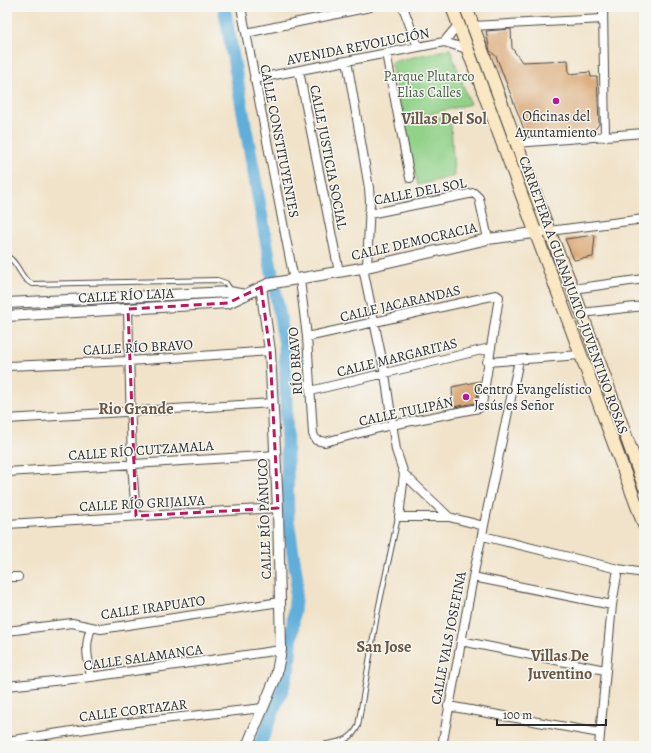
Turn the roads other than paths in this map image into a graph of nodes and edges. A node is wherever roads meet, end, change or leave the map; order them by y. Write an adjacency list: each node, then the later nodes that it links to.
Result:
1 (241, 7): 10 (street, CALLE CONSTITUYENTES)
2 (370, 7): 10 (street)
3 (403, 7): 12 (street)
4 (452, 7): 8 (main road, CARRETERA A GUANAJUATO-JUVENTINO ROSAS)
5 (466, 7): 9 (main road, CARRETERA A GUANAJUATO-JUVENTINO ROSAS)
6 (603, 7): 7 (street)
7 (603, 19): 9 (street); 21 (street)
8 (458, 25): 11 (street, AVENIDA REVOLUCIÓN); 13 (main road, CARRETERA A GUANAJUATO-JUVENTINO ROSAS)
9 (472, 26): 18 (main road, CARRETERA A GUANAJUATO-JUVENTINO ROSAS)
10 (246, 33): 17 (street, CALLE CONSTITUYENTES)
11 (444, 42): 12 (street, AVENIDA REVOLUCIÓN); 13 (street, AVENIDA REVOLUCIÓN)
12 (418, 47): 14 (street, AVENIDA REVOLUCIÓN)
13 (467, 49): 19 (main road, CARRETERA A GUANAJUATO-JUVENTINO ROSAS)
14 (386, 53): 15 (street, AVENIDA REVOLUCIÓN); 23 (street)
15 (347, 60): 16 (street, AVENIDA REVOLUCIÓN); 24 (street)
16 (299, 71): 17 (street, AVENIDA REVOLUCIÓN); 30 (street, CALLE JUSTICIA SOCIAL)
17 (254, 79): 32 (street, CALLE CONSTITUYENTES)
18 (502, 105): 19 (main road); 22 (main road, CARRETERA A GUANAJUATO-JUVENTINO ROSAS)
19 (489, 110): 26 (main road, CARRETERA A GUANAJUATO-JUVENTINO ROSAS)
20 (644, 133): 21 (street)
21 (605, 137): 22 (street)
22 (516, 143): 26 (main road, CARRETERA A GUANAJUATO-JUVENTINO ROSAS)
23 (410, 178)
24 (369, 214): 27 (street, CALLE DEL SOL); 29 (street)
25 (644, 219): 26 (street)
26 (543, 232): 27 (street, CALLE DEMOCRACIA); 34 (main road, CARRETERA A GUANAJUATO-JUVENTINO ROSAS); 46 (main road, CARRETERA A GUANAJUATO-JUVENTINO ROSAS)
27 (488, 239): 29 (street, CALLE DEMOCRACIA)
28 (7, 256): 35 (lane)
29 (365, 267): 30 (street, CALLE DEMOCRACIA); 42 (street)
30 (339, 272): 32 (street, CALLE DEMOCRACIA)
31 (644, 279): 34 (street)
32 (293, 280): 33 (street, CALLE DEMOCRACIA); 43 (street, RÍO BRAVO)
33 (264, 285): 36 (street, CALLE RÍO LAJA); 45 (street, CALLE RÍO PÁNUCO)
34 (572, 289): 40 (main road, CARRETERA A GUANAJUATO-JUVENTINO ROSAS)
35 (232, 292): 36 (street, CALLE RÍO LAJA); 37 (street, CALLE RÍO LAJA)
36 (245, 295): 39 (street, CALLE RÍO LAJA)
37 (7, 303)
38 (644, 306): 40 (street)
39 (128, 309): 41 (street, CALLE RÍO LAJA); 48 (street)
40 (580, 313): 58 (main road, CARRETERA A GUANAJUATO-JUVENTINO ROSAS)
41 (7, 316)
42 (375, 322): 43 (street, CALLE JACARANDAS); 44 (street, CALLE JACARANDAS); 51 (street)
43 (307, 338): 52 (street, RÍO BRAVO)
44 (490, 348): 49 (street); 51 (street, CALLE MARGARITAS)
45 (270, 351): 48 (street, CALLE RÍO BRAVO); 53 (street, CALLE RÍO PÁNUCO)
46 (580, 355): 47 (street); 59 (main road, CARRETERA A GUANAJUATO-JUVENTINO ROSAS)
47 (519, 360): 49 (street); 70 (street, CALLE VALS JOSEFINA)
48 (129, 361): 50 (street, CALLE RÍO BRAVO); 54 (street)
49 (487, 362): 56 (street, CALLE TULIPÁN)
50 (7, 366)
51 (385, 374): 52 (street, CALLE MARGARITAS); 56 (street)
52 (310, 391): 57 (street, RÍO BRAVO)
53 (273, 403): 54 (street); 60 (street, CALLE RÍO PÁNUCO)
54 (132, 412): 55 (street); 61 (street)
55 (7, 419)
56 (391, 425): 57 (street, CALLE TULIPÁN); 63 (street)
57 (316, 440)
58 (629, 445): 59 (main road); 64 (main road, CARRETERA A GUANAJUATO-JUVENTINO ROSAS)
59 (615, 450): 71 (main road, CARRETERA A GUANAJUATO-JUVENTINO ROSAS)
60 (276, 455): 61 (street, CALLE RÍO CUTZAMALA); 65 (street, CALLE RÍO PÁNUCO)
61 (132, 464): 62 (street, CALLE RÍO CUTZAMALA); 66 (street)
62 (7, 472)
63 (404, 474): 67 (street); 68 (street)
64 (643, 481)
65 (278, 508): 66 (street, CALLE RÍO GRIJALVA); 78 (street, CALLE RÍO PÁNUCO)
66 (136, 516): 69 (street, CALLE RÍO GRIJALVA)
67 (398, 517): 68 (street); 92 (lane)
68 (449, 517): 70 (street)
69 (7, 524)
70 (484, 526): 72 (street, CALLE VALS JOSEFINA)
71 (644, 526)
72 (483, 536): 73 (street); 77 (street, CALLE VALS JOSEFINA)
73 (618, 569): 74 (street); 79 (street)
74 (644, 573)
75 (7, 577): 76 (street)
76 (18, 577)
77 (473, 577): 79 (street); 82 (street, CALLE VALS JOSEFINA)
78 (280, 602): 80 (street, CALLE IRAPUATO); 83 (street, CALLE RÍO PÁNUCO)
79 (612, 605): 84 (street)
80 (90, 628): 81 (street, CALLE IRAPUATO); 85 (street)
81 (7, 631)
82 (461, 642): 84 (street); 87 (street, CALLE VALS JOSEFINA)
83 (282, 650): 85 (street, CALLE SALAMANCA); 88 (street, CALLE RÍO PÁNUCO)
84 (605, 670): 89 (street)
85 (91, 678): 86 (street, CALLE SALAMANCA)
86 (7, 686)
87 (448, 706): 89 (street); 93 (street, CALLE VALS JOSEFINA)
88 (263, 708): 90 (street, CALLE CORTAZAR); 91 (street, CALLE RÍO PÁNUCO)
89 (600, 733): 94 (street)
90 (7, 740)
91 (247, 746)
92 (319, 746)
93 (442, 746)
94 (599, 746)

